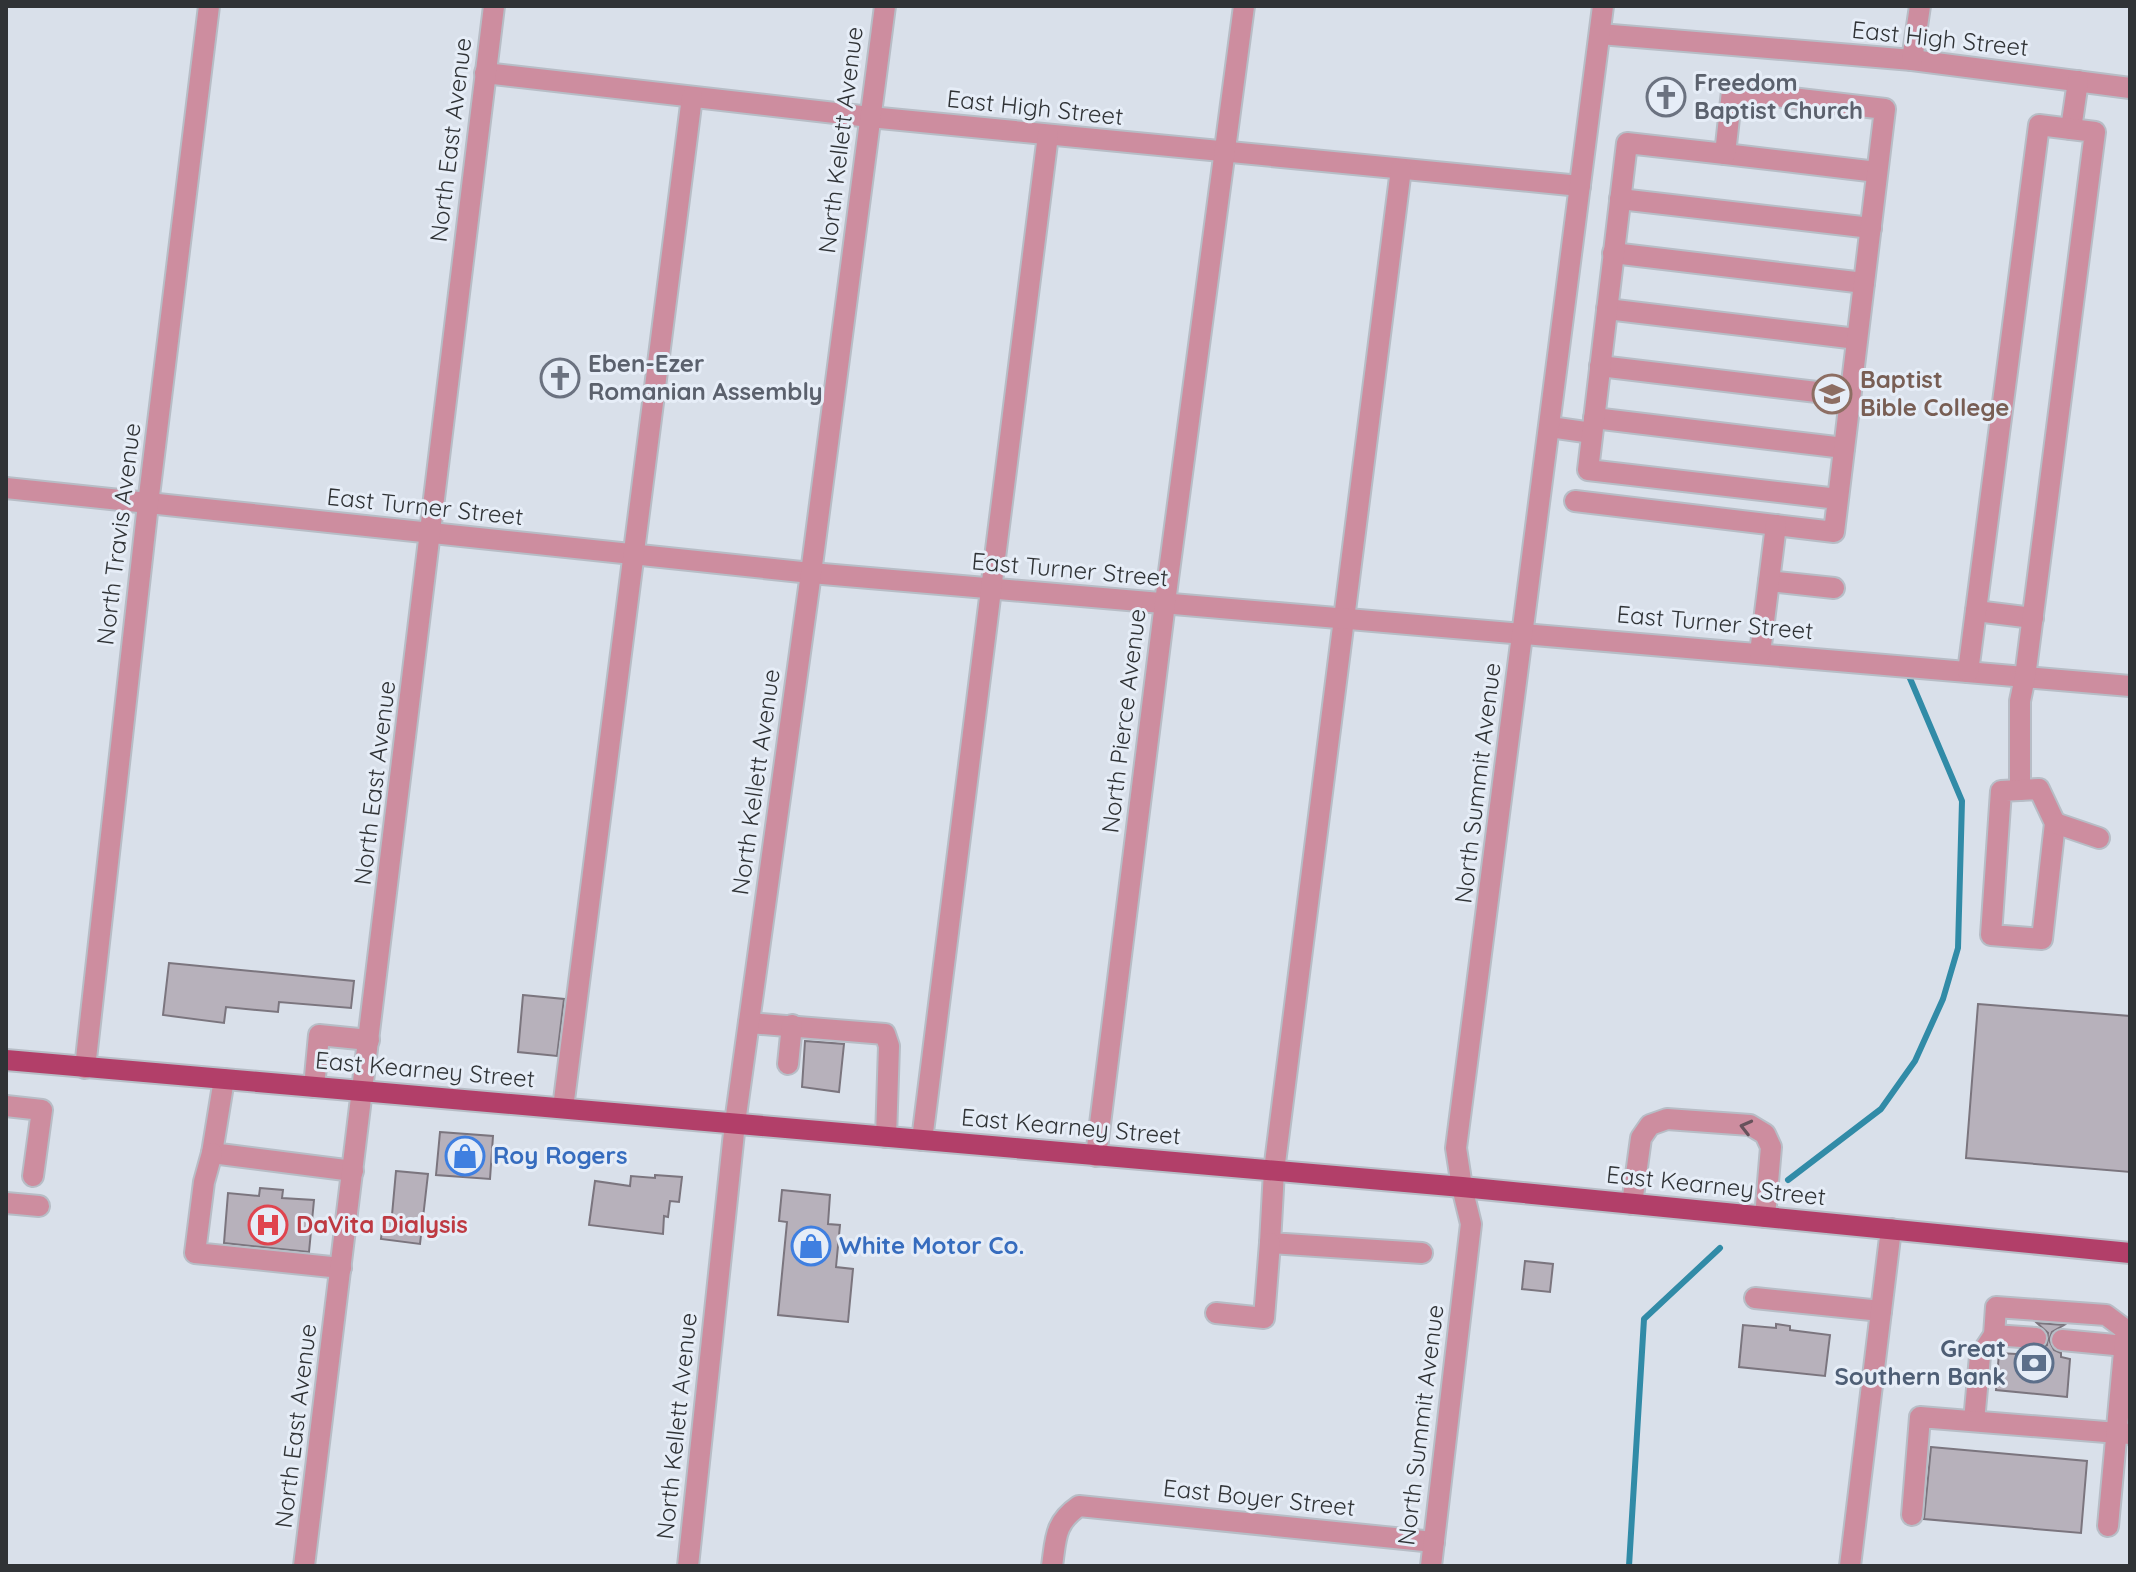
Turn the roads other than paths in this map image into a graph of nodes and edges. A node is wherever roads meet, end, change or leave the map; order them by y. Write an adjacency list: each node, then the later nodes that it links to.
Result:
1 (209, 6): 35 (street, North Travis Avenue)
2 (494, 6): 9 (street, North East Avenue)
3 (885, 6): 13 (street, North Kellett Avenue)
4 (1244, 6): 16 (street, North Pierce Avenue)
5 (1603, 6): 7 (street, North Summit Avenue)
6 (1920, 6): 8 (street)
7 (1600, 34): 8 (street, East High Street); 20 (street, North Summit Avenue)
8 (1912, 60): 10 (street, East High Street)
9 (485, 73): 12 (street, East High Street); 37 (street, North East Avenue)
10 (2078, 81): 11 (street, East High Street); 14 (street)
11 (2130, 88)
12 (692, 97): 13 (street, East High Street); 38 (street)
13 (870, 117): 15 (street, East High Street); 39 (street, North Kellett Avenue)
14 (2071, 129): 44 (street); 45 (street)
15 (1048, 135): 16 (street, East High Street); 42 (street)
16 (1225, 153): 18 (street, East High Street); 43 (street, North Pierce Avenue)
17 (1725, 154): 19 (street); 19 (street); 21 (street)
18 (1401, 169): 20 (street, East High Street); 46 (street)
19 (1877, 172): 22 (street)
20 (1580, 186): 30 (street, North Summit Avenue)
21 (1620, 199): 22 (street); 23 (street)
22 (1871, 228): 24 (street)
23 (1613, 253): 24 (street); 25 (street)
24 (1864, 283): 26 (street)
25 (1607, 309): 26 (street); 27 (street)
26 (1857, 339): 28 (street)
27 (1600, 366): 28 (street); 29 (street)
28 (1850, 396): 31 (street)
29 (1593, 426): 30 (street); 31 (street); 33 (street)
30 (1550, 427): 47 (street, North Summit Avenue)
31 (1844, 448): 33 (street)
32 (6, 488): 35 (street, East Turner Street)
33 (1838, 499): 36 (street)
34 (1575, 501): 36 (street)
35 (148, 504): 37 (street, East Turner Street); 60 (street, North Travis Avenue)
36 (1776, 525): 40 (street)
37 (431, 534): 38 (street, East Turner Street); 57 (street, North East Avenue)
38 (633, 555): 39 (street, East Turner Street); 65 (street)
39 (811, 573): 42 (street, East Turner Street); 55 (street, North Kellett Avenue)
40 (1769, 581): 41 (street); 48 (street)
41 (1834, 588)
42 (993, 589): 43 (street, East Turner Street); 68 (street)
43 (1165, 605): 46 (street, East Turner Street); 70 (street, North Pierce Avenue)
44 (1976, 611): 45 (street); 49 (street)
45 (2033, 618): 50 (street)
46 (1345, 619): 47 (street, East Turner Street); 72 (street)
47 (1524, 632): 48 (street, East Turner Street); 74 (street, North Summit Avenue)
48 (1760, 653): 49 (street, East Turner Street)
49 (1968, 672): 50 (street, East Turner Street)
50 (2025, 677): 51 (street, East Turner Street); 52 (street)
51 (2130, 686)
52 (2020, 790): 53 (street); 53 (street)
53 (2055, 823): 54 (street)
54 (2099, 838)
55 (749, 1023): 56 (street); 66 (street, North Kellett Avenue)
56 (792, 1025): 59 (street); 67 (street)
57 (369, 1040): 62 (street); 63 (street, North East Avenue)
58 (6, 1060): 60 (main road, East Kearney Street)
59 (788, 1064)
60 (85, 1068): 61 (main road, East Kearney Street)
61 (224, 1079): 62 (main road, East Kearney Street); 69 (street)
62 (314, 1087): 63 (main road, East Kearney Street)
63 (363, 1091): 65 (main road, East Kearney Street); 71 (street, North East Avenue)
64 (6, 1106): 73 (street)
65 (563, 1108): 66 (main road, East Kearney Street)
66 (735, 1123): 67 (main road, East Kearney Street); 97 (street, North Kellett Avenue)
67 (886, 1137): 68 (main road, East Kearney Street)
68 (922, 1140): 70 (main road, East Kearney Street)
69 (212, 1153): 71 (street); 83 (street)
70 (1096, 1156): 72 (main road, East Kearney Street)
71 (353, 1171): 83 (street, North East Avenue)
72 (1274, 1171): 74 (main road, East Kearney Street); 80 (street)
73 (33, 1176)
74 (1462, 1187): 76 (main road, East Kearney Street); 95 (street, North Summit Avenue)
75 (6, 1203): 77 (street)
76 (1632, 1204): 78 (main road, East Kearney Street); 78 (street, one-way to 76)
77 (39, 1206)
78 (1765, 1217): 79 (main road, East Kearney Street)
79 (1891, 1229): 82 (main road, East Kearney Street); 85 (street)
80 (1270, 1243): 81 (street); 86 (street)
81 (1422, 1253)
82 (2130, 1253)
83 (341, 1268): 96 (street, North East Avenue)
84 (1755, 1298): 85 (street)
85 (1881, 1311): 100 (street)
86 (1216, 1313)
87 (1994, 1335): 88 (street); 90 (street); 91 (street)
88 (2036, 1338)
89 (2062, 1340): 90 (street)
90 (2127, 1345): 92 (street)
91 (1974, 1421): 92 (street); 93 (street)
92 (2123, 1433): 94 (street)
93 (1912, 1515)
94 (2108, 1526)
95 (1434, 1542): 98 (street, East Boyer Street); 99 (street, North Summit Avenue)
96 (304, 1566)
97 (688, 1566)
98 (1052, 1566)
99 (1431, 1566)
100 (1850, 1566)

